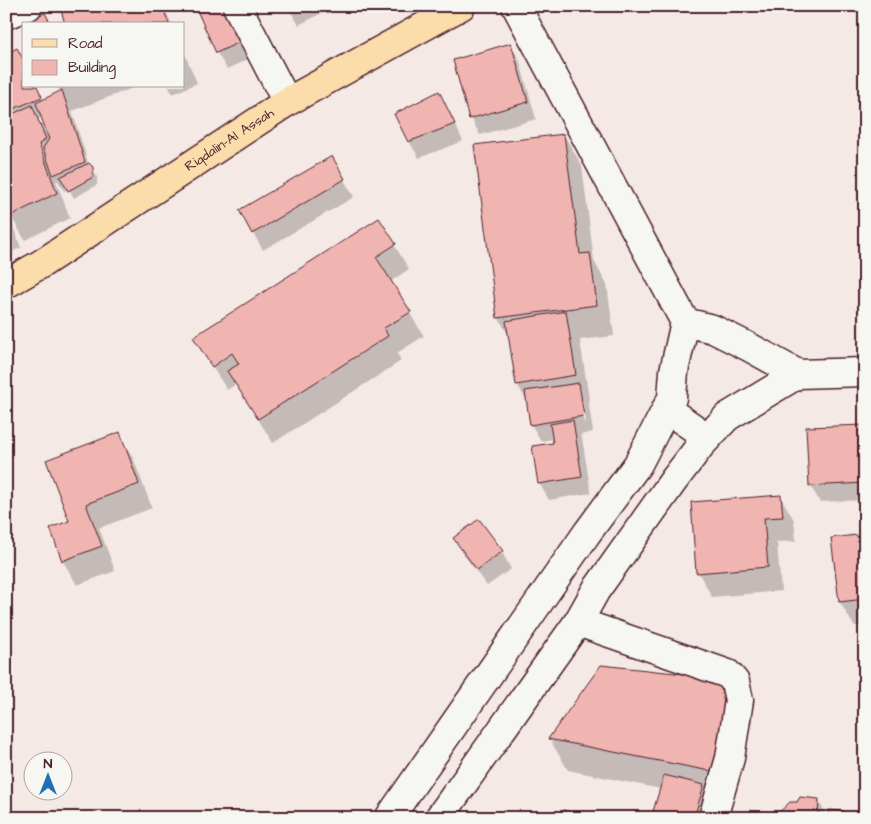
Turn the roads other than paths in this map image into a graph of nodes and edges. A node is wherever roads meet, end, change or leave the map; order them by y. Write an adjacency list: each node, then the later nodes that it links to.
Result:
1 (28, 6): 5 (street)
2 (237, 6): 6 (street)
3 (461, 6): 6 (main road, Riqdalin-Al Assah)
4 (516, 6): 8 (street)
5 (6, 15)
6 (287, 102): 7 (main road, Riqdalin-Al Assah)
7 (6, 284)
8 (685, 322): 10 (street); 11 (street)
9 (865, 372): 10 (street)
10 (798, 374): 12 (street)
11 (666, 409): 12 (street); 14 (street)
12 (708, 437): 13 (street)
13 (578, 622): 15 (street); 16 (street)
14 (388, 818)
15 (440, 818)
16 (713, 818)

